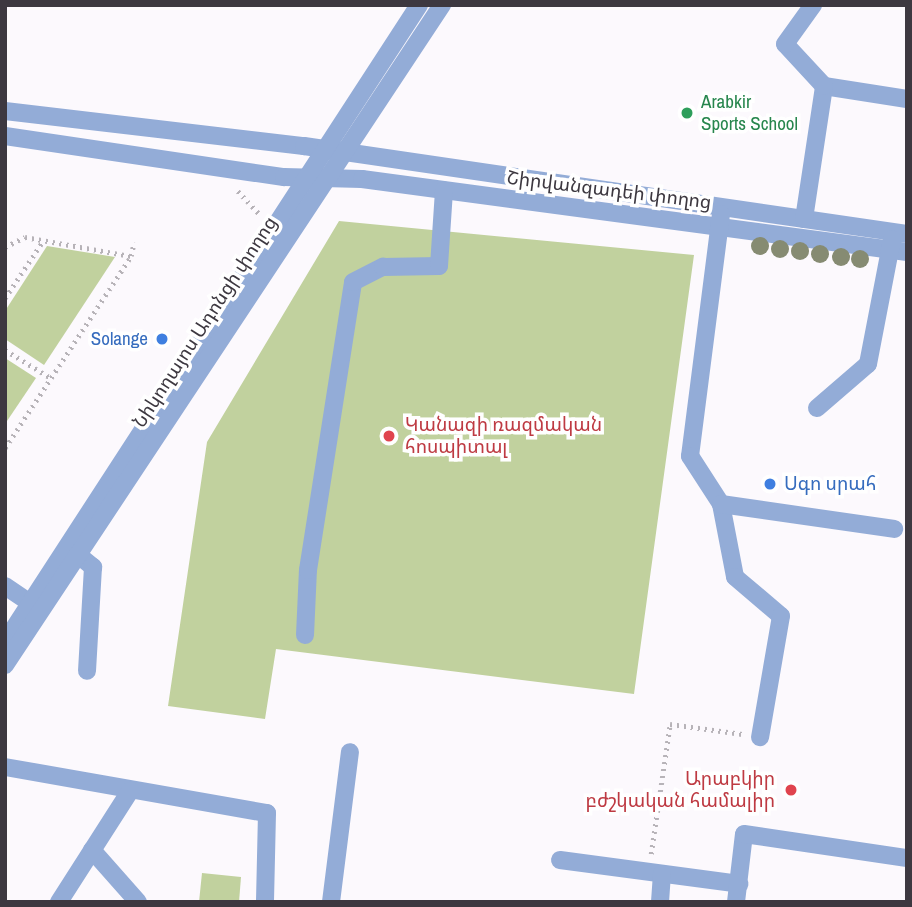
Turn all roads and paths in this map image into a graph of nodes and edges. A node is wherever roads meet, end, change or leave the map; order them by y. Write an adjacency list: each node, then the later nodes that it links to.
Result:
1 (419, 5): 8 (street, Նիկողայոս Ադոնցի փողոց)
2 (442, 5): 9 (street, Նիկողայոս Ադոնցի փողոց)
3 (813, 5): 4 (street)
4 (824, 86): 5 (street); 14 (street)
5 (907, 99)
6 (5, 111): 8 (street, Շիրվանզադեի փողոց)
7 (5, 136): 10 (street, Շիրվանզադեի փողոց)
8 (325, 149): 9 (street, Շիրվանզադեի փողոց); 10 (street, Նիկողայոս Ադոնցի փողոց)
9 (343, 153): 11 (street, Նիկողայոս Ադոնցի փողոց); 13 (street, Շիրվանզադեի փողոց)
10 (305, 179): 11 (street, Շիրվանզադեի փողոց); 30 (street, Նիկողայոս Ադոնցի փողոց)
11 (324, 179): 12 (street, Շիրվանզադեի փողոց); 28 (street, Նիկողայոս Ադոնցի փողոց)
12 (444, 190): 15 (street, Շիրվանզադեի փողոց); 31 (street)
13 (722, 207): 14 (street, Շիրվանզադեի փողոց); 15 (street)
14 (804, 219): 18 (street, Շիրվանզադեի փողոց)
15 (719, 226): 18 (street, Շիրվանզադեի փողոց); 26 (street)
16 (43, 241): 19 (path); 20 (path); 21 (path)
17 (134, 242): 20 (path)
18 (899, 242): 24 (street)
19 (5, 247)
20 (131, 256): 23 (path)
21 (5, 298)
22 (5, 350): 23 (path)
23 (51, 378): 25 (path)
24 (817, 408)
25 (5, 448)
26 (721, 504): 27 (street); 35 (street)
27 (894, 529)
28 (77, 554): 30 (street, Նիկողայոս Ադոնցի փողոց); 34 (street)
29 (5, 586): 30 (street)
30 (36, 606): 32 (street, Նիկողայոս Ադոնցի փողոց); 33 (street, Նիկողայոս Ադոնցի փողոց)
31 (305, 635)
32 (5, 642)
33 (5, 665)
34 (87, 671)
35 (760, 737): 42 (path)
36 (350, 752): 47 (street)
37 (5, 767): 38 (street)
38 (130, 790): 39 (street); 46 (street)
39 (92, 850): 44 (street); 45 (street)
40 (907, 858): 43 (street)
41 (560, 860): 42 (street)
42 (655, 873): 43 (street); 48 (street)
43 (737, 893)
44 (59, 902)
45 (138, 902)
46 (265, 902)
47 (331, 902)
48 (660, 902)

